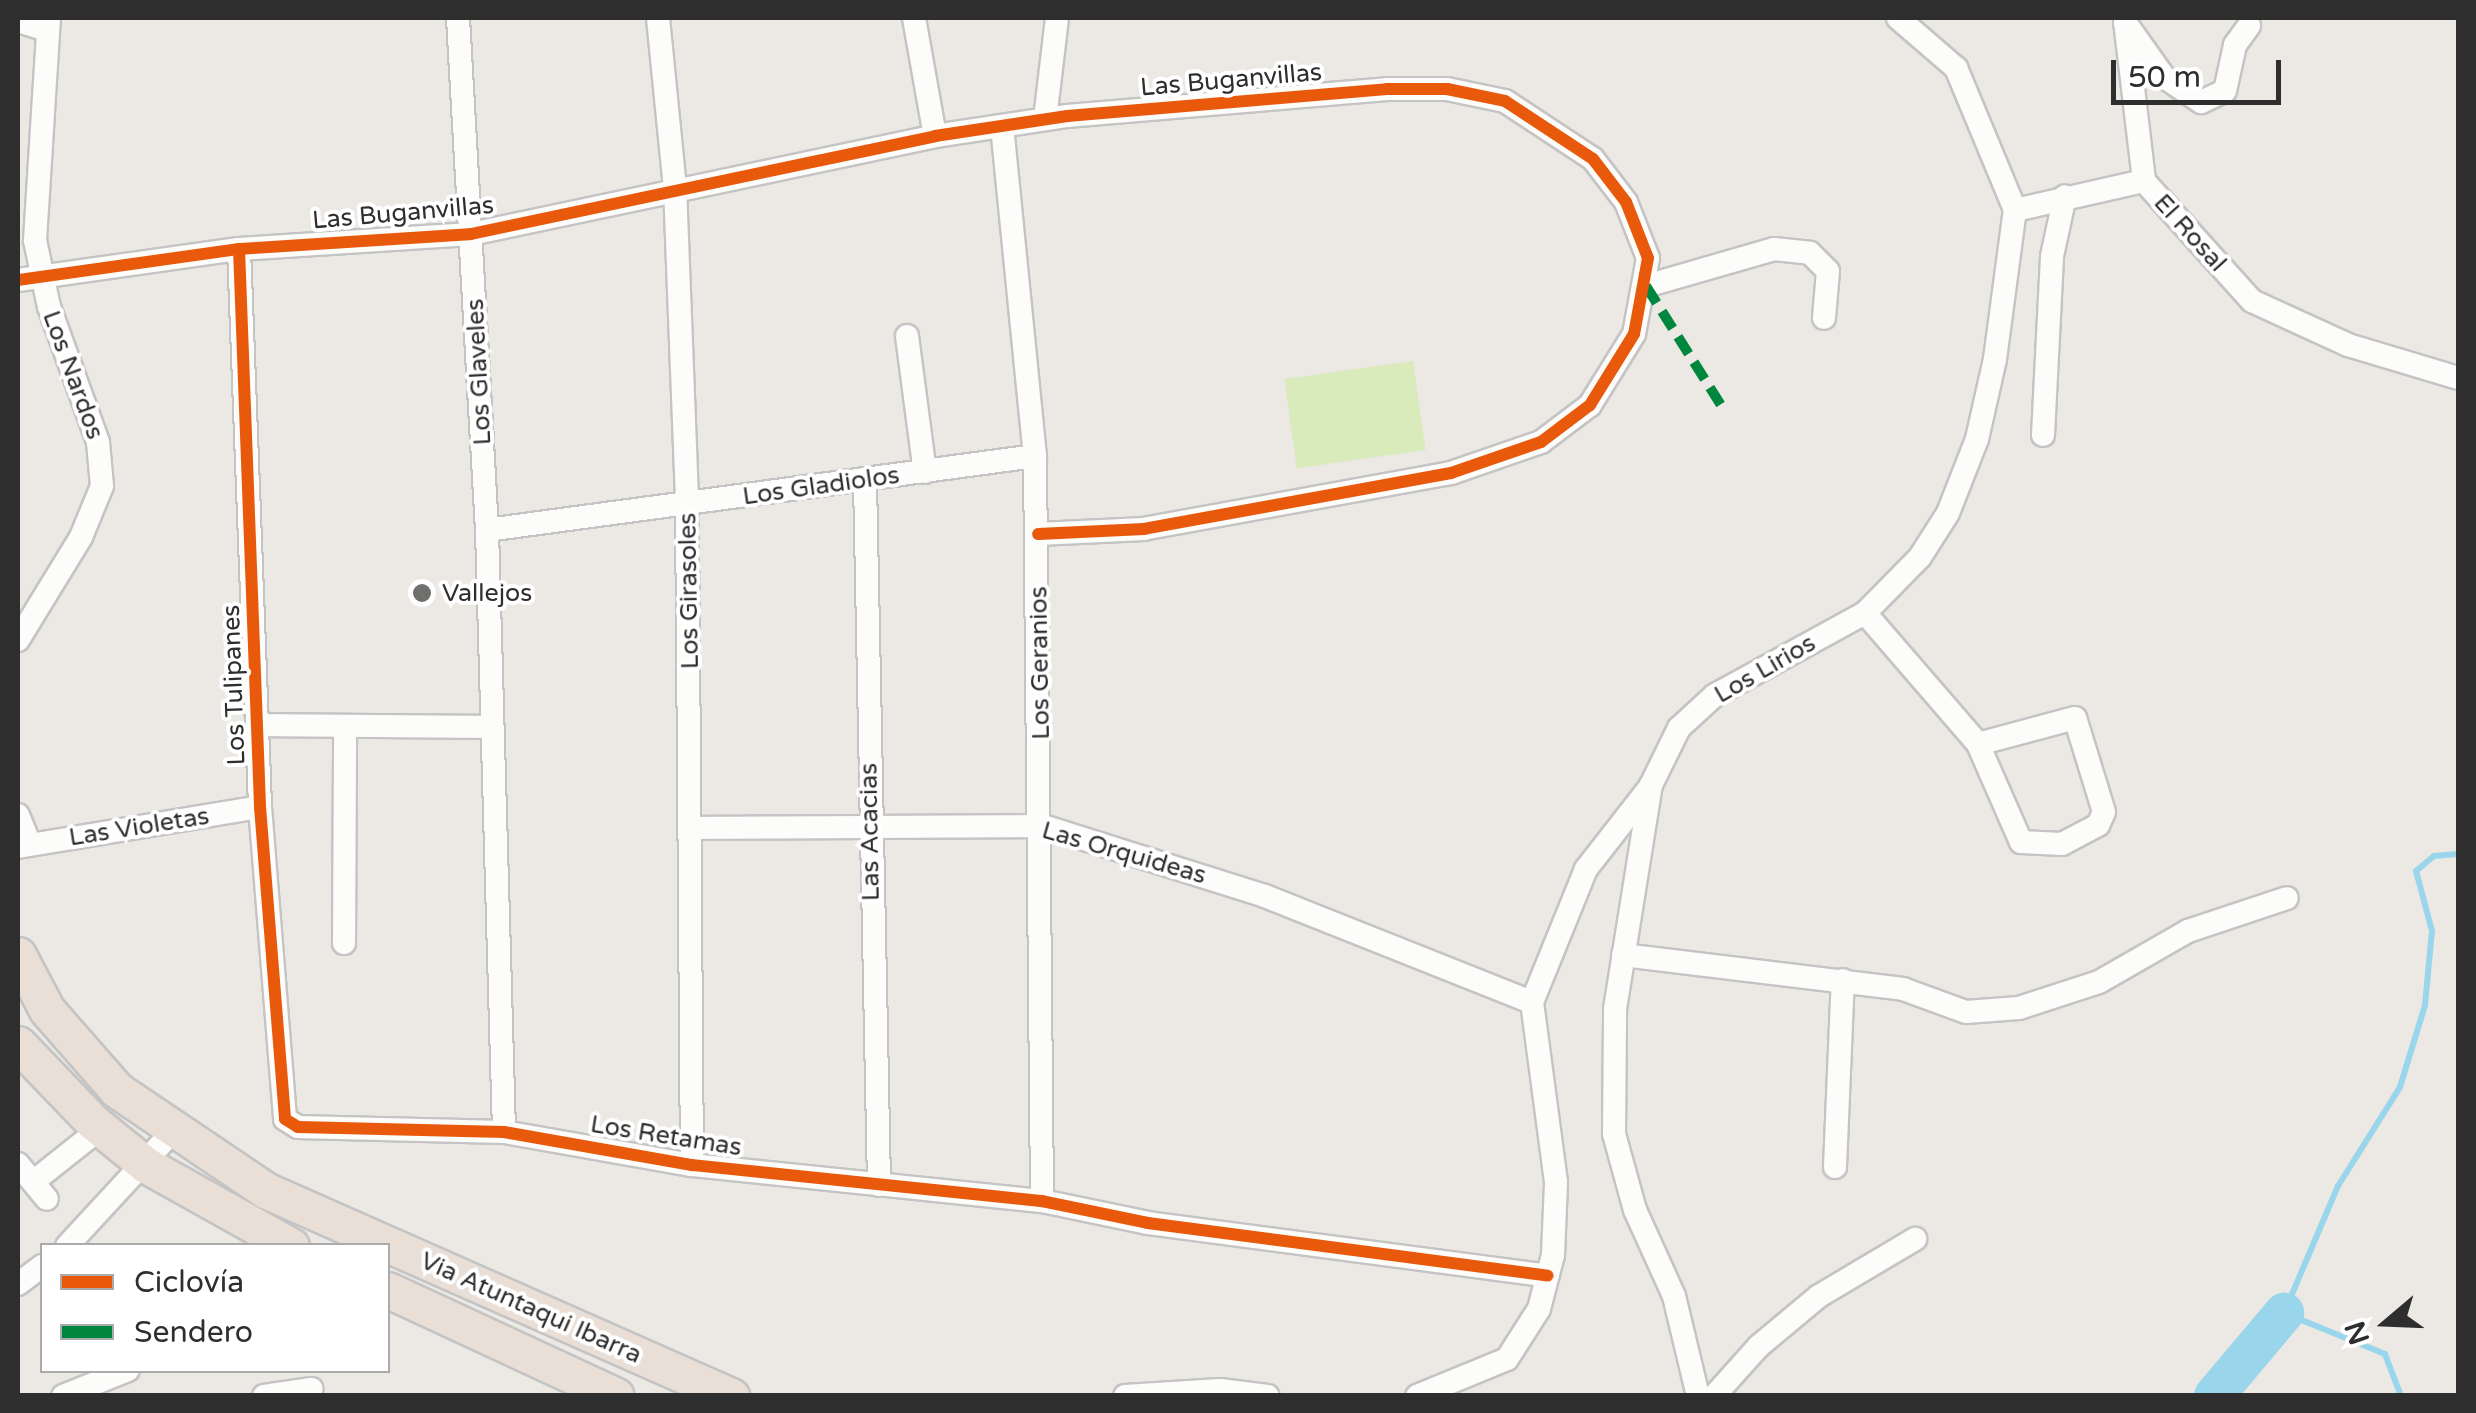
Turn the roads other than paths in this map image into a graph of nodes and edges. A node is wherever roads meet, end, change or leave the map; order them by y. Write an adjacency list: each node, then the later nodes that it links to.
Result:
1 (458, 18): 17 (street, Los Glaveles)
2 (658, 18): 14 (street, Los Girasoles)
3 (914, 18): 12 (street)
4 (1057, 18): 10 (street)
5 (1898, 18): 16 (street)
6 (2125, 20): 9 (street); 13 (street)
7 (18, 21): 8 (street)
8 (46, 23): 19 (street, Los Nardos)
9 (2248, 26)
10 (1045, 119): 11 (street, Las Buganvillas); 20 (street, Las Buganvillas)
11 (1002, 126): 12 (street, Las Buganvillas); 25 (street, Los Geranios)
12 (935, 136): 14 (street, Las Buganvillas)
13 (2144, 182): 15 (street, El Rosal); 23 (street, El Rosal)
14 (675, 187): 17 (street, Las Buganvillas); 28 (street, Los Girasoles)
15 (2065, 196): 16 (street, El Rosal); 24 (street)
16 (2015, 210): 31 (street, Los Lirios)
17 (471, 234): 18 (street, Las Buganvillas); 29 (street, Los Glaveles)
18 (239, 249): 19 (street, Las Buganvillas); 33 (street, Los Tulipanes)
19 (29, 280): 32 (street, Los Nardos)
20 (1646, 286): 21 (street); 30 (street, Las Buganvillas)
21 (1824, 318)
22 (907, 336): 26 (street)
23 (2458, 378)
24 (2043, 434)
25 (1035, 456): 26 (street, Los Gladiolos); 30 (street, Los Geranios)
26 (925, 472): 27 (street, Los Gladiolos)
27 (865, 480): 28 (street, Los Gladiolos); 40 (street, Las Acacias)
28 (687, 504): 29 (street, Los Gladiolos); 42 (street, Los Girasoles)
29 (487, 530): 35 (street, Los Glaveles)
30 (1038, 534): 41 (street, Los Geranios)
31 (1865, 613): 36 (street); 37 (street, Los Lirios)
32 (18, 640)
33 (260, 724): 34 (street); 38 (street, Los Tulipanes)
34 (345, 726): 35 (street); 45 (street)
35 (488, 727): 54 (street, Los Glaveles)
36 (1978, 744): 36 (street)
37 (1651, 785): 47 (street, Los Lirios); 49 (street)
38 (260, 807): 43 (street, Las Violetas); 51 (street, Los Tulipanes)
39 (18, 816): 43 (street)
40 (870, 826): 41 (street, Las Orquideas); 42 (street, Las Orquideas); 59 (street, Las Acacias)
41 (1043, 826): 49 (street, Las Orquideas); 60 (street, Los Geranios)
42 (692, 828): 56 (street, Los Girasoles)
43 (24, 846)
44 (2287, 898): 48 (street)
45 (344, 942)
46 (18, 955): 53 (highway, Via Atuntaqui Ibarra)
47 (1623, 955): 48 (street); 79 (street, Los Lirios)
48 (1843, 980): 58 (street)
49 (1532, 1002): 67 (street)
50 (18, 1044): 52 (highway)
51 (285, 1119): 54 (street, Los Retamas)
52 (101, 1128): 55 (street); 57 (highway)
53 (175, 1129): 57 (street); 64 (highway, Via Atuntaqui Ibarra)
54 (504, 1132): 56 (street, Los Retamas)
55 (18, 1164)
56 (692, 1165): 59 (street, Los Retamas)
57 (146, 1166): 62 (street); 63 (highway)
58 (1835, 1167)
59 (879, 1185): 60 (street, Los Retamas)
60 (1042, 1201): 67 (street, Los Retamas)
61 (1915, 1239): 80 (street)
62 (71, 1243)
63 (286, 1243)
64 (385, 1243)
65 (390, 1245): 75 (highway, Via Atuntaqui Ibarra)
66 (40, 1268): 68 (street)
67 (1548, 1276): 78 (street)
68 (18, 1284)
69 (390, 1291): 74 (highway)
70 (120, 1373): 72 (street)
71 (312, 1385): 73 (street)
72 (62, 1396)
73 (264, 1396)
74 (616, 1396)
75 (731, 1396)
76 (1125, 1396): 77 (street)
77 (1268, 1396)
78 (1416, 1396)
79 (1698, 1396)
80 (1714, 1396)

